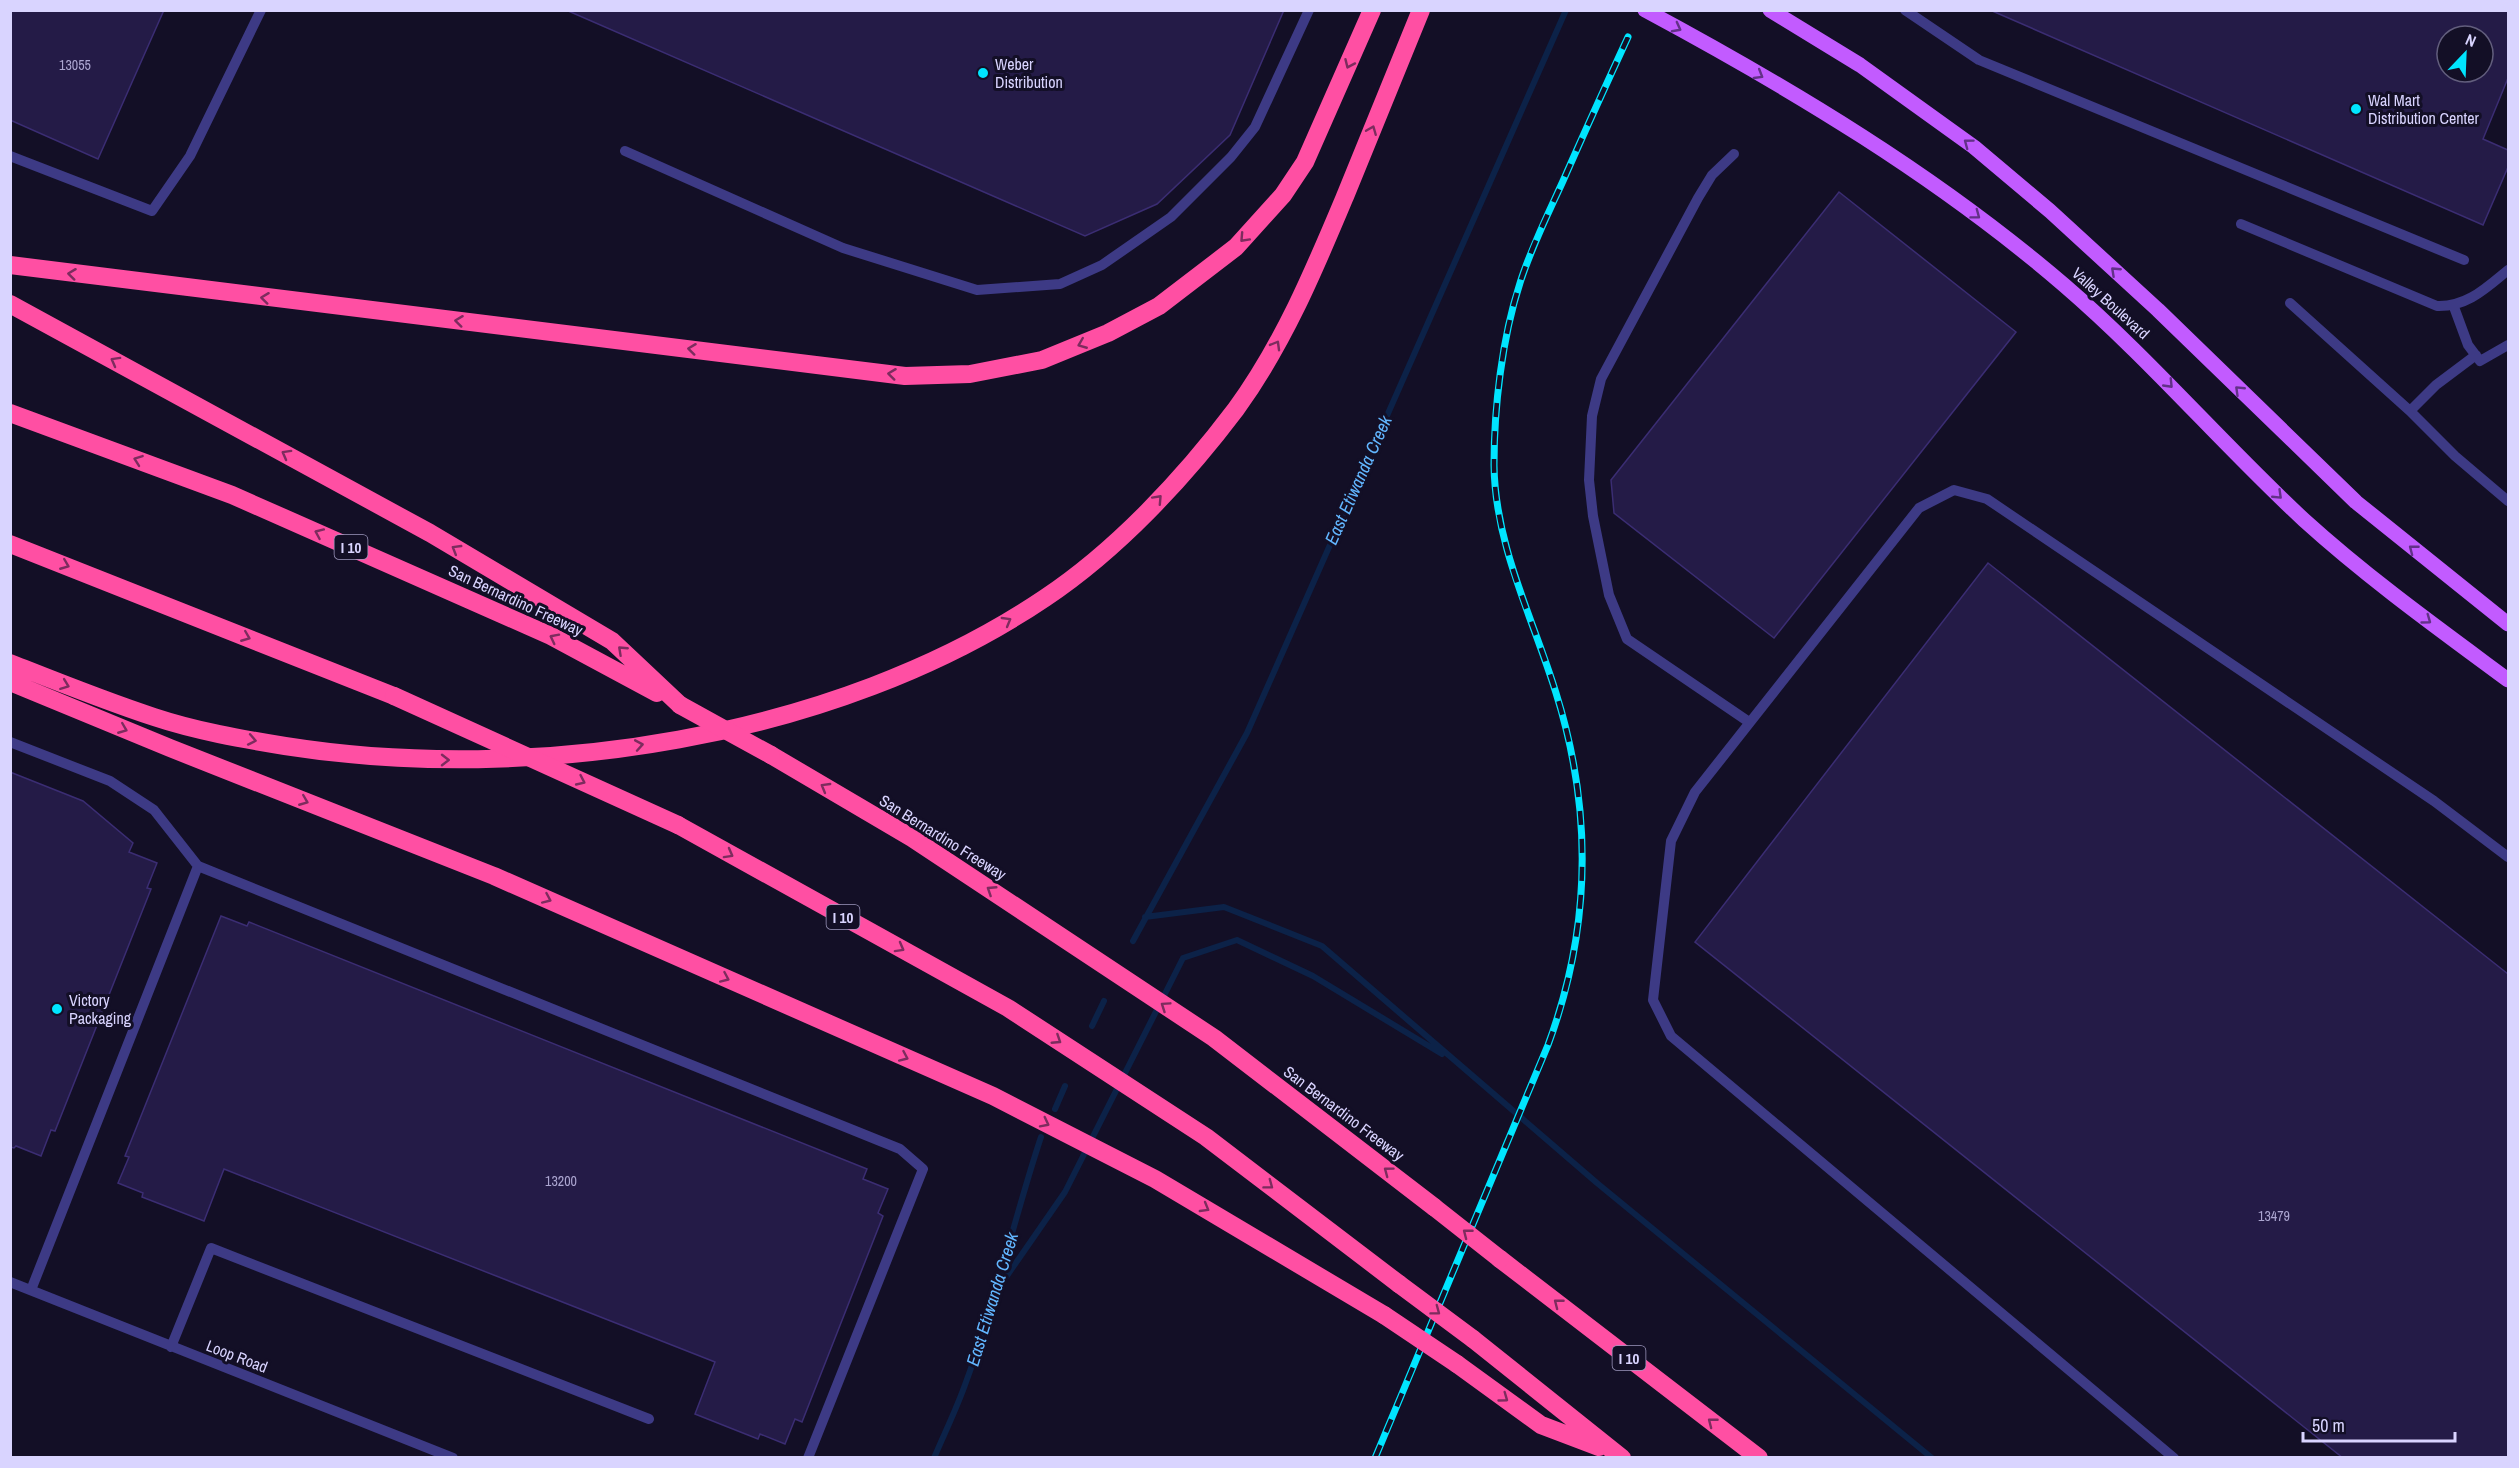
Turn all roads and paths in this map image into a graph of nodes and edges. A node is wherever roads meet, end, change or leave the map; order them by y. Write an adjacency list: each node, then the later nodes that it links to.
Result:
1 (261, 10): 10 (lane)
2 (1309, 10): 8 (lane)
3 (1372, 10): 13 (highway, one-way to 13)
4 (1421, 10): 25 (highway, one-way to 4)
5 (1645, 10): 26 (main road, Valley Boulevard, one-way to 26)
6 (1905, 10): 12 (lane)
7 (1773, 11): 24 (main road, Valley Boulevard, one-way to 7)
8 (625, 151)
9 (1734, 154): 29 (lane)
10 (10, 156)
11 (2241, 224): 17 (lane)
12 (2464, 260)
13 (10, 265)
14 (2508, 270): 17 (lane)
15 (2290, 303): 20 (lane)
16 (10, 304): 28 (highway, one-way to 16)
17 (2454, 307): 19 (lane)
18 (2508, 345): 19 (lane)
19 (2476, 355): 20 (lane)
20 (2409, 411): 22 (lane)
21 (10, 413): 28 (highway, San Bernardino Freeway / I 10, one-way to 21)
22 (2508, 501)
23 (10, 544): 37 (highway, I 10, one-way to 37, bridge)
24 (2508, 624)
25 (10, 663)
26 (2508, 680)
27 (10, 682): 37 (highway, one-way to 37, bridge)
28 (680, 705): 40 (highway, San Bernardino Freeway / I 10, one-way to 28, bridge)
29 (1749, 722): 31 (lane); 41 (lane)
30 (10, 742): 32 (lane)
31 (2508, 857)
32 (198, 866): 34 (lane); 39 (lane)
33 (10, 1282): 34 (lane, Loop Road)
34 (31, 1290): 35 (lane, Loop Road)
35 (171, 1347): 36 (lane); 38 (lane, Loop Road)
36 (650, 1419)
37 (1619, 1455)
38 (453, 1458)
39 (808, 1458)
40 (1759, 1458)
41 (2174, 1458)

